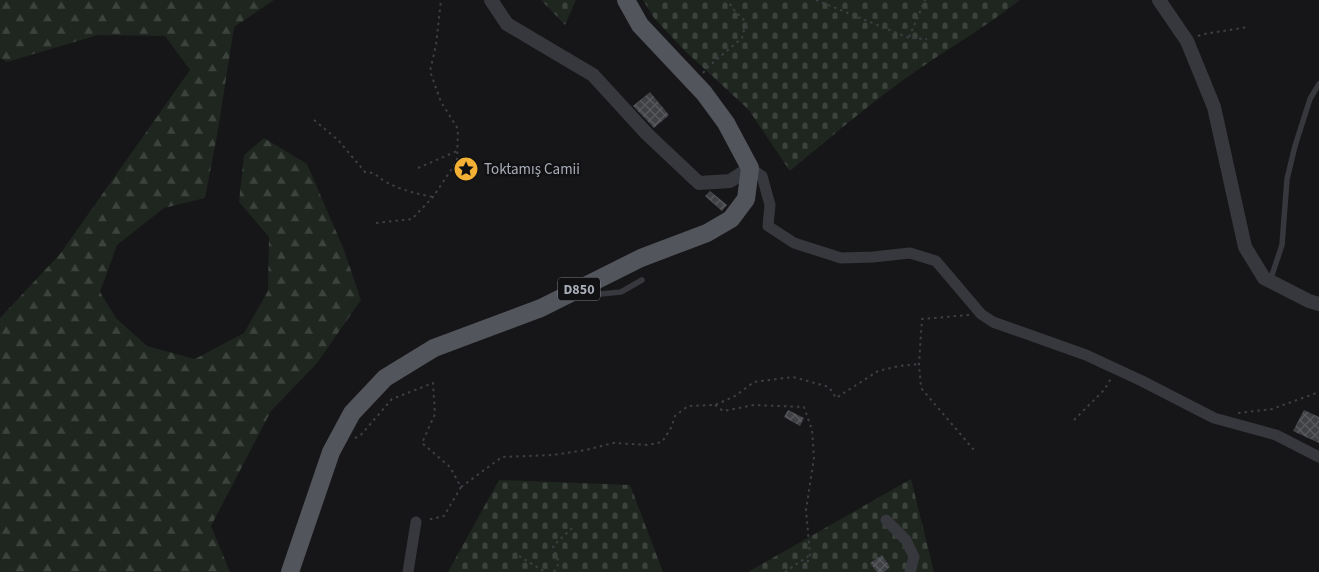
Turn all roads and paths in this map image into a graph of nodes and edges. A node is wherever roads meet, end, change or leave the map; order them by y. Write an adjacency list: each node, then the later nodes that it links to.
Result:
1 (442, 0): 15 (path)
2 (491, 0): 17 (street)
3 (626, 0): 12 (main road)
4 (728, 0): 12 (path)
5 (816, 0): 9 (path)
6 (925, 0): 9 (path)
7 (1158, 0): 11 (street)
8 (1248, 27): 11 (path)
9 (909, 38): 10 (path)
10 (927, 38)
11 (1186, 41): 21 (street)
12 (695, 83): 17 (main road)
13 (1319, 84): 21 (lane)
14 (314, 120): 18 (path)
15 (457, 151): 16 (path); 18 (path)
16 (418, 168)
17 (750, 168): 22 (main road, D850); 24 (street)
18 (433, 197): 19 (path)
19 (376, 224)
20 (642, 280): 22 (lane)
21 (1270, 281): 23 (street)
22 (561, 298): 31 (main road, D850)
23 (1319, 304)
24 (982, 314): 25 (path); 26 (street)
25 (919, 364): 28 (path); 32 (path)
26 (1117, 369): 29 (street); 30 (path)
27 (1319, 392): 29 (path)
28 (715, 405): 34 (path); 38 (path)
29 (1214, 418): 33 (street)
30 (1074, 420)
31 (336, 444): 34 (path); 40 (main road, D850)
32 (974, 450)
33 (1319, 457)
34 (461, 487): 36 (path)
35 (886, 520): 46 (street)
36 (416, 522): 41 (street)
37 (573, 527): 43 (path)
38 (810, 555): 44 (path); 45 (path)
39 (519, 556): 42 (path)
40 (290, 572)
41 (408, 572)
42 (545, 572)
43 (554, 572)
44 (785, 572)
45 (804, 572)
46 (910, 572)

